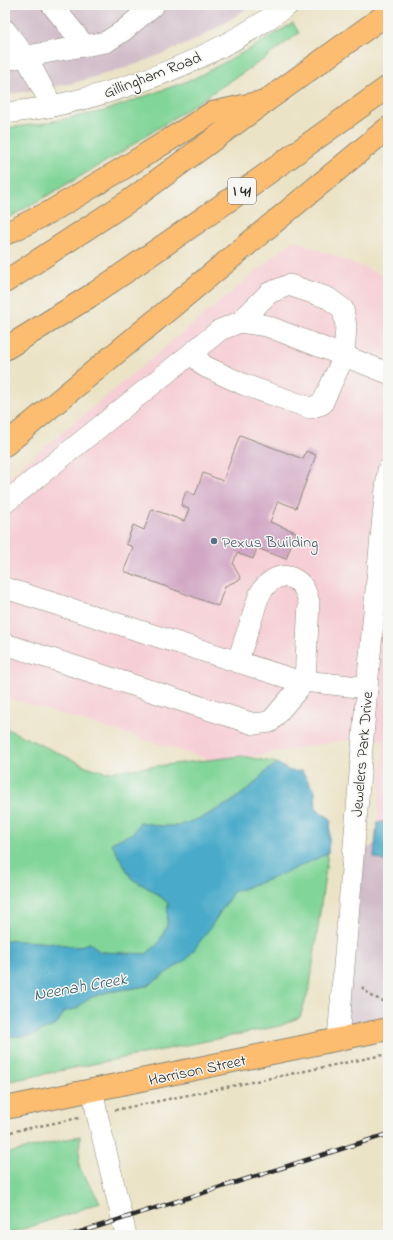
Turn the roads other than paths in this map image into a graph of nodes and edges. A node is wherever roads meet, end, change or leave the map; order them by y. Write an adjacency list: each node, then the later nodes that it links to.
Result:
1 (52, 5): 7 (street)
2 (154, 5): 7 (street)
3 (288, 5): 4 (street, Gillingham Road)
4 (266, 12): 12 (street, Gillingham Road)
5 (388, 13): 11 (main road)
6 (5, 30): 8 (street)
7 (86, 46): 8 (street)
8 (26, 56): 9 (street); 12 (street)
9 (5, 60)
10 (388, 87): 18 (main road, I 41)
11 (266, 100): 15 (main road); 16 (main road)
12 (52, 106): 13 (street, Gillingham Road)
13 (5, 113)
14 (388, 128): 22 (main road)
15 (5, 234)
16 (5, 282)
17 (240, 322): 19 (street); 20 (street); 20 (street)
18 (5, 349)
19 (192, 353): 20 (street); 24 (street)
20 (344, 356): 21 (street)
21 (388, 373)
22 (5, 445)
23 (388, 472): 29 (street, Jewelers Park Drive)
24 (5, 503)
25 (5, 588): 27 (street)
26 (5, 644): 28 (street)
27 (238, 662): 28 (street); 28 (street)
28 (305, 681): 29 (street)
29 (367, 688): 31 (street, Jewelers Park Drive)
30 (388, 1029): 31 (main road, Harrison Street)
31 (338, 1039): 32 (main road, Harrison Street)
32 (93, 1091): 33 (main road, Harrison Street); 34 (street)
33 (5, 1108)
34 (126, 1235)

